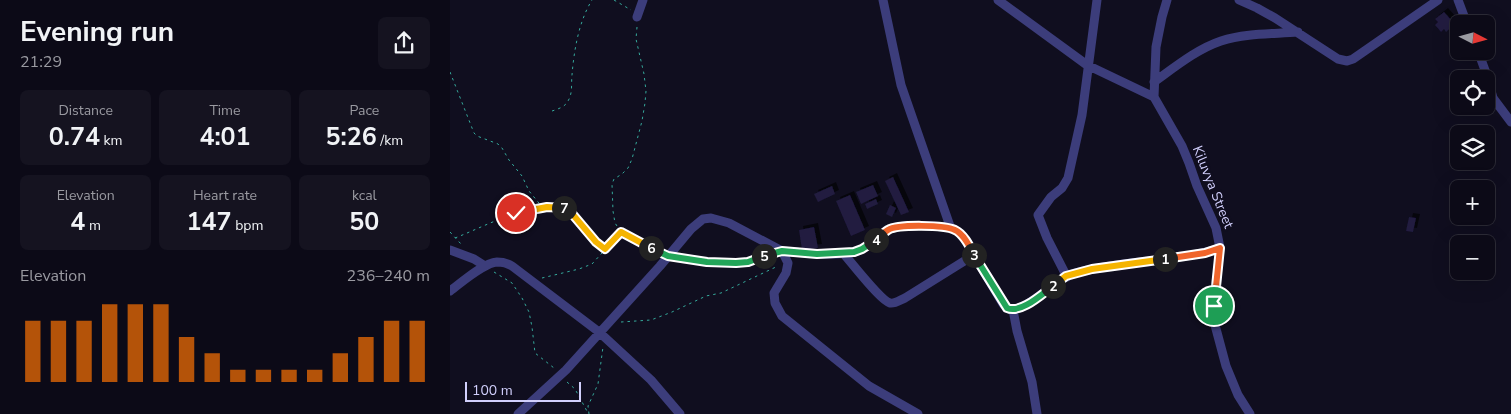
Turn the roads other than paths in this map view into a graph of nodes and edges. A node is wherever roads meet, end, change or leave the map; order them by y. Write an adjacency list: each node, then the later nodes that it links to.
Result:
1 (643, 0): 12 (street)
2 (883, 0): 19 (street)
3 (998, 0): 15 (street)
4 (1097, 0): 15 (street)
5 (1167, 0): 16 (street, Kiluvya Street)
6 (1239, 0): 10 (street)
7 (1264, 0): 10 (street)
8 (1438, 0): 13 (street)
9 (1458, 0): 11 (street)
10 (1257, 8): 13 (street)
11 (1464, 15)
12 (637, 17)
13 (1298, 32): 16 (street)
14 (1481, 60): 18 (street)
15 (1087, 65): 17 (street); 26 (street)
16 (1154, 82): 17 (street, Kiluvya Street)
17 (1154, 97): 20 (street, Kiluvya Street)
18 (1511, 122)
19 (951, 229): 23 (street); 24 (street)
20 (1220, 248): 26 (street); 34 (street, Kiluvya Street)
21 (450, 250): 25 (street)
22 (782, 251): 23 (street); 29 (street); 32 (street)
23 (843, 253): 24 (street)
24 (974, 256): 28 (street)
25 (485, 266): 27 (street); 29 (street)
26 (1066, 276): 28 (street)
27 (450, 291)
28 (1013, 310): 33 (street)
29 (602, 334): 30 (street); 31 (street)
30 (518, 414)
31 (680, 414)
32 (918, 414)
33 (1037, 414)
34 (1250, 414)

